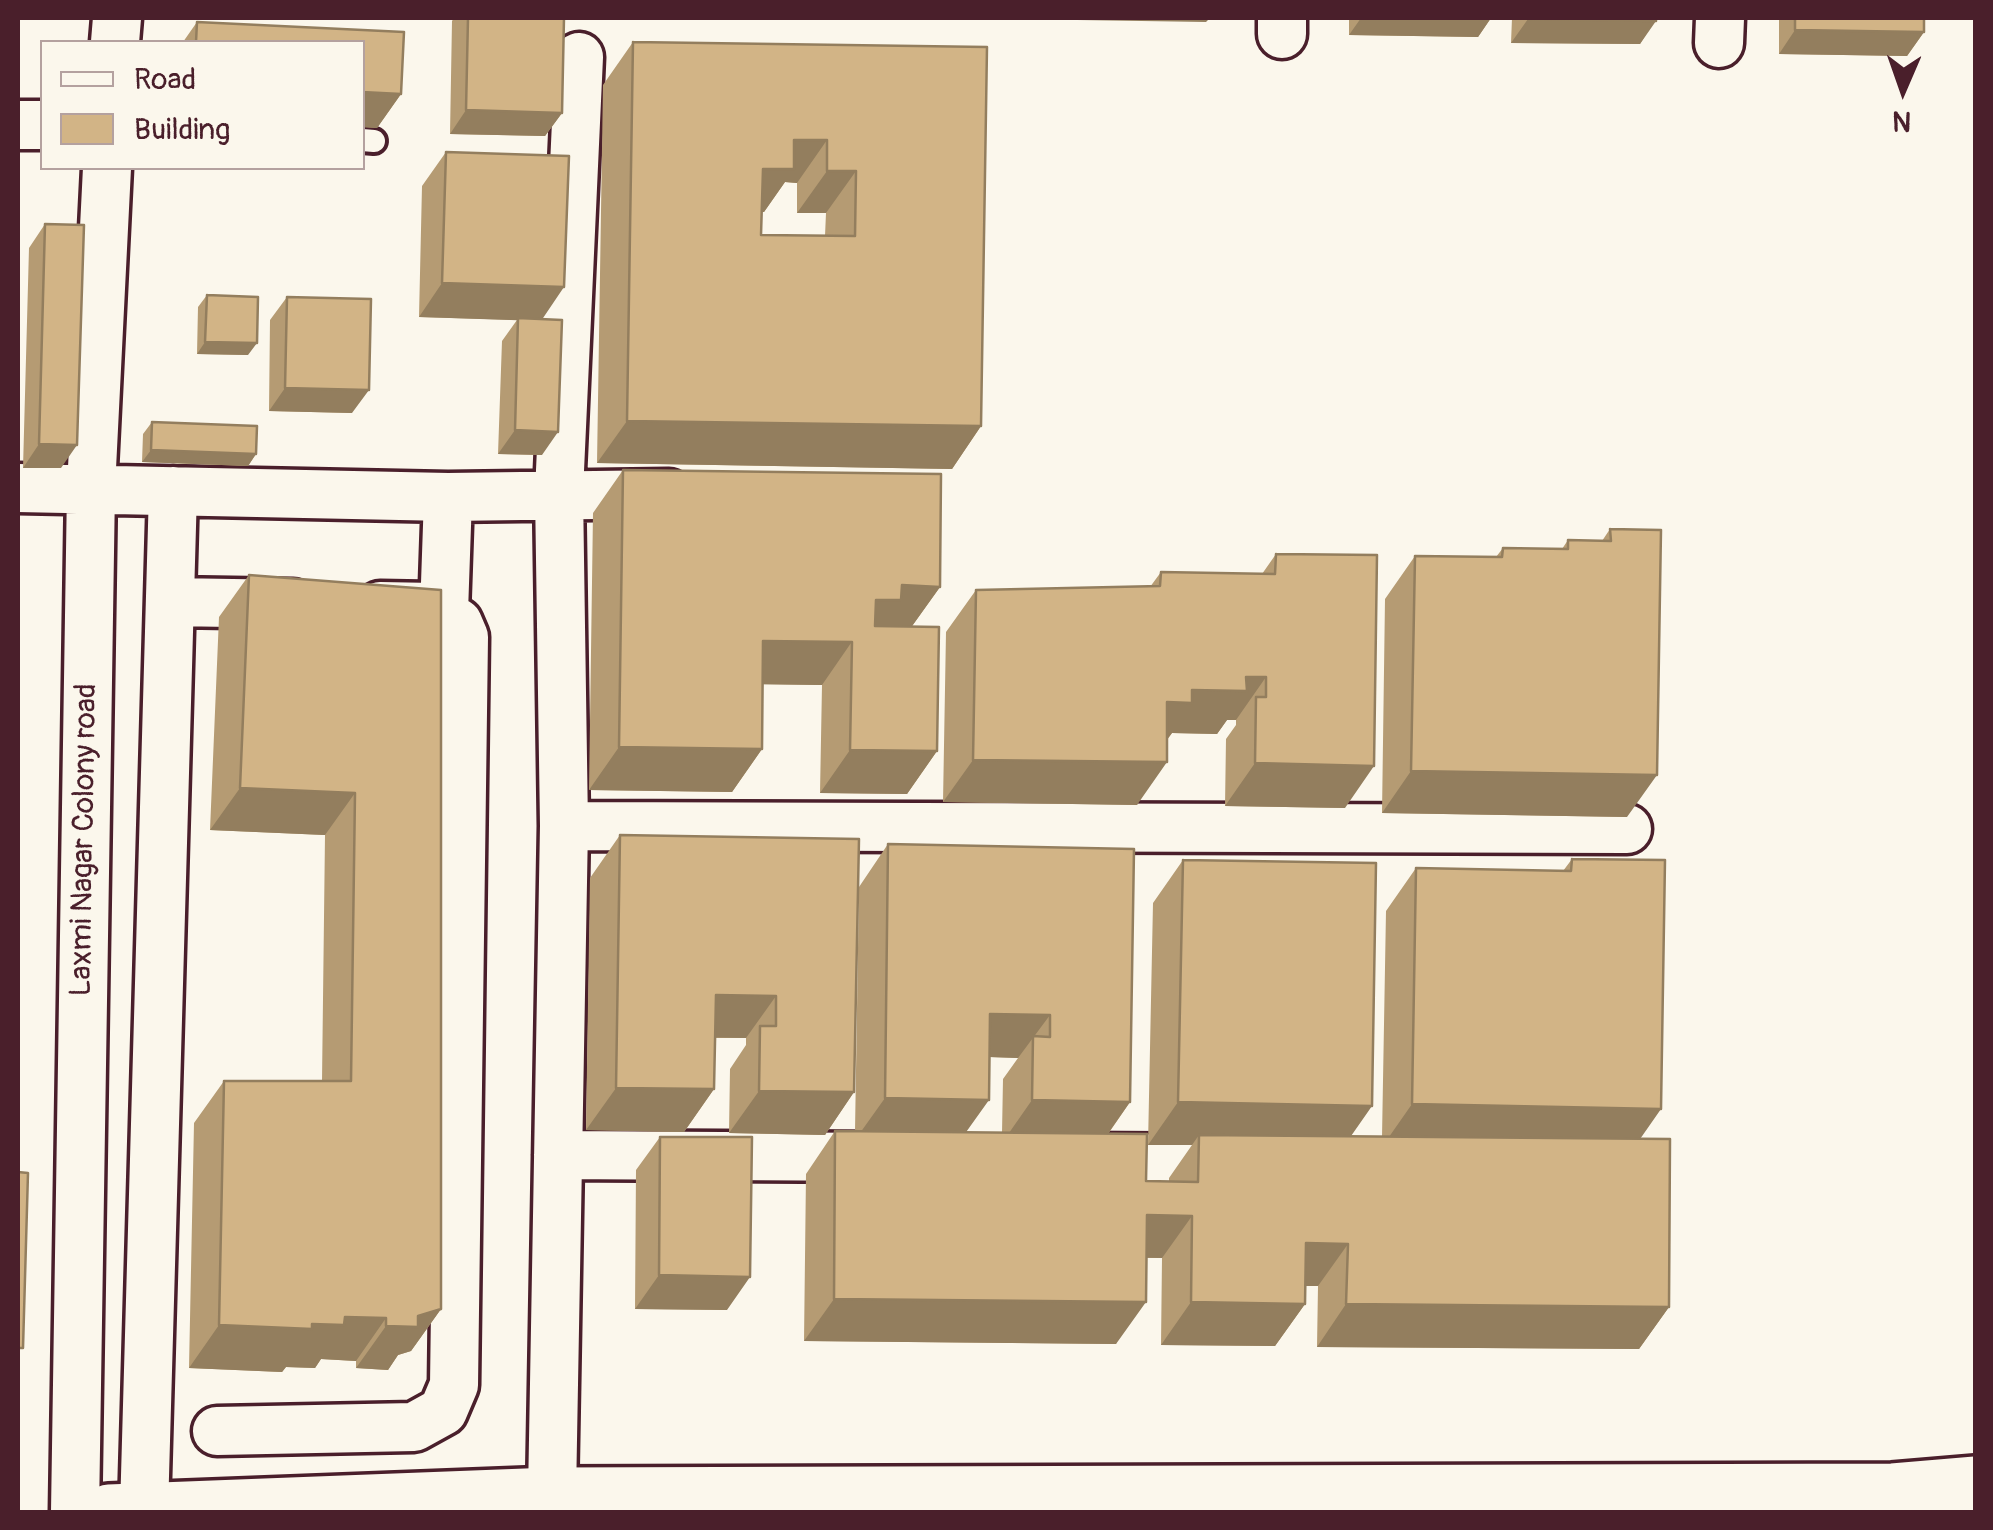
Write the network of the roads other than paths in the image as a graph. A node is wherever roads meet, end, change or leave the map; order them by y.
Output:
1 (578, 56) dead end
2 (108, 170) edge
3 (18, 488) edge
4 (91, 488) junction
5 (174, 491) junction
6 (559, 492) junction
7 (713, 494) edge
8 (448, 496) junction
9 (171, 602) junction
10 (444, 612) junction
11 (564, 826) junction
12 (1627, 829) dead end
13 (558, 1154) junction
14 (936, 1157) edge
15 (1035, 1158) edge
16 (1294, 1159) edge
17 (217, 1431) dead end
18 (1976, 1484) edge
19 (552, 1495) junction
20 (74, 1512) edge
21 (126, 1512) edge

1 - 6 street
2 - 4 street, Laxmi Nagar Colony road
3 - 4 street
4 - 5 street
4 - 20 street, Laxmi Nagar Colony road
5 - 8 street
5 - 9 street
6 - 7 street
6 - 8 street
6 - 11 street
8 - 10 street
9 - 10 street
9 - 21 street
10 - 17 street
11 - 12 street
11 - 13 street
13 - 14 street
13 - 19 street
15 - 16 street
18 - 19 street
19 - 21 street

